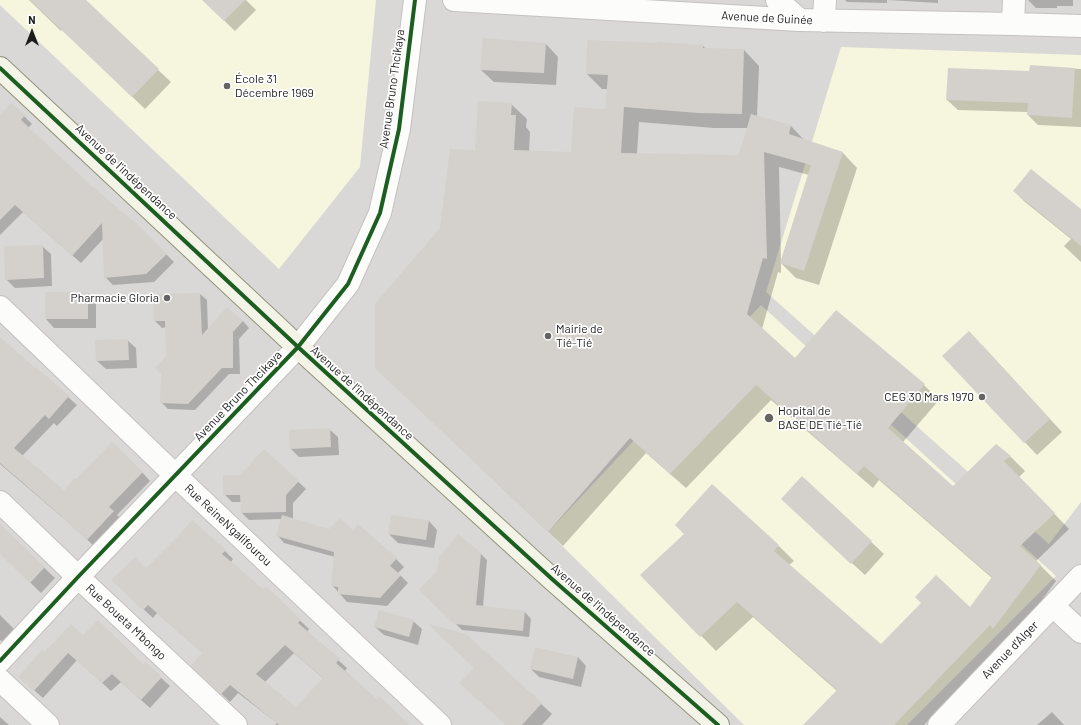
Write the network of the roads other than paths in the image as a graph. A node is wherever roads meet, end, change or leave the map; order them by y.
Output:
1 (415, 0) edge
2 (454, 0) edge
3 (777, 0) edge
4 (1014, 0) edge
5 (824, 10) edge
6 (800, 20) junction
7 (1013, 24) junction
8 (1081, 26) edge
9 (0, 68) edge
10 (0, 307) edge
11 (298, 348) junction
12 (175, 475) junction
13 (0, 502) edge
14 (78, 576) junction
15 (1081, 576) edge
16 (1053, 606) junction
17 (1081, 632) edge
18 (0, 661) edge
19 (0, 680) edge
20 (950, 721) edge
21 (48, 725) edge
22 (236, 725) edge
23 (440, 725) edge
24 (718, 725) edge

1 - 11 street, Avenue Bruno Thcikaya
2 - 6 street, Avenue de Guinée
3 - 6 street
4 - 7 street
5 - 6 street, Avenue de Guinée
5 - 7 street, Avenue de Guinée
7 - 8 street, Avenue de Guinée
9 - 11 street, Avenue de l'indépendance
10 - 12 street, Rue ReineN'galifourou
11 - 12 street, Avenue Bruno Thcikaya
11 - 24 street, Avenue de l'indépendance
12 - 14 street, Avenue Bruno Thcikaya
12 - 23 street, Rue ReineN'galifourou
13 - 14 street, Rue Boueta M'bongo
14 - 18 street, Avenue Bruno Thcikaya
14 - 22 street, Rue Boueta M'bongo
15 - 16 street, Avenue d'Alger
16 - 17 street
16 - 20 street, Avenue d'Alger
19 - 21 street

